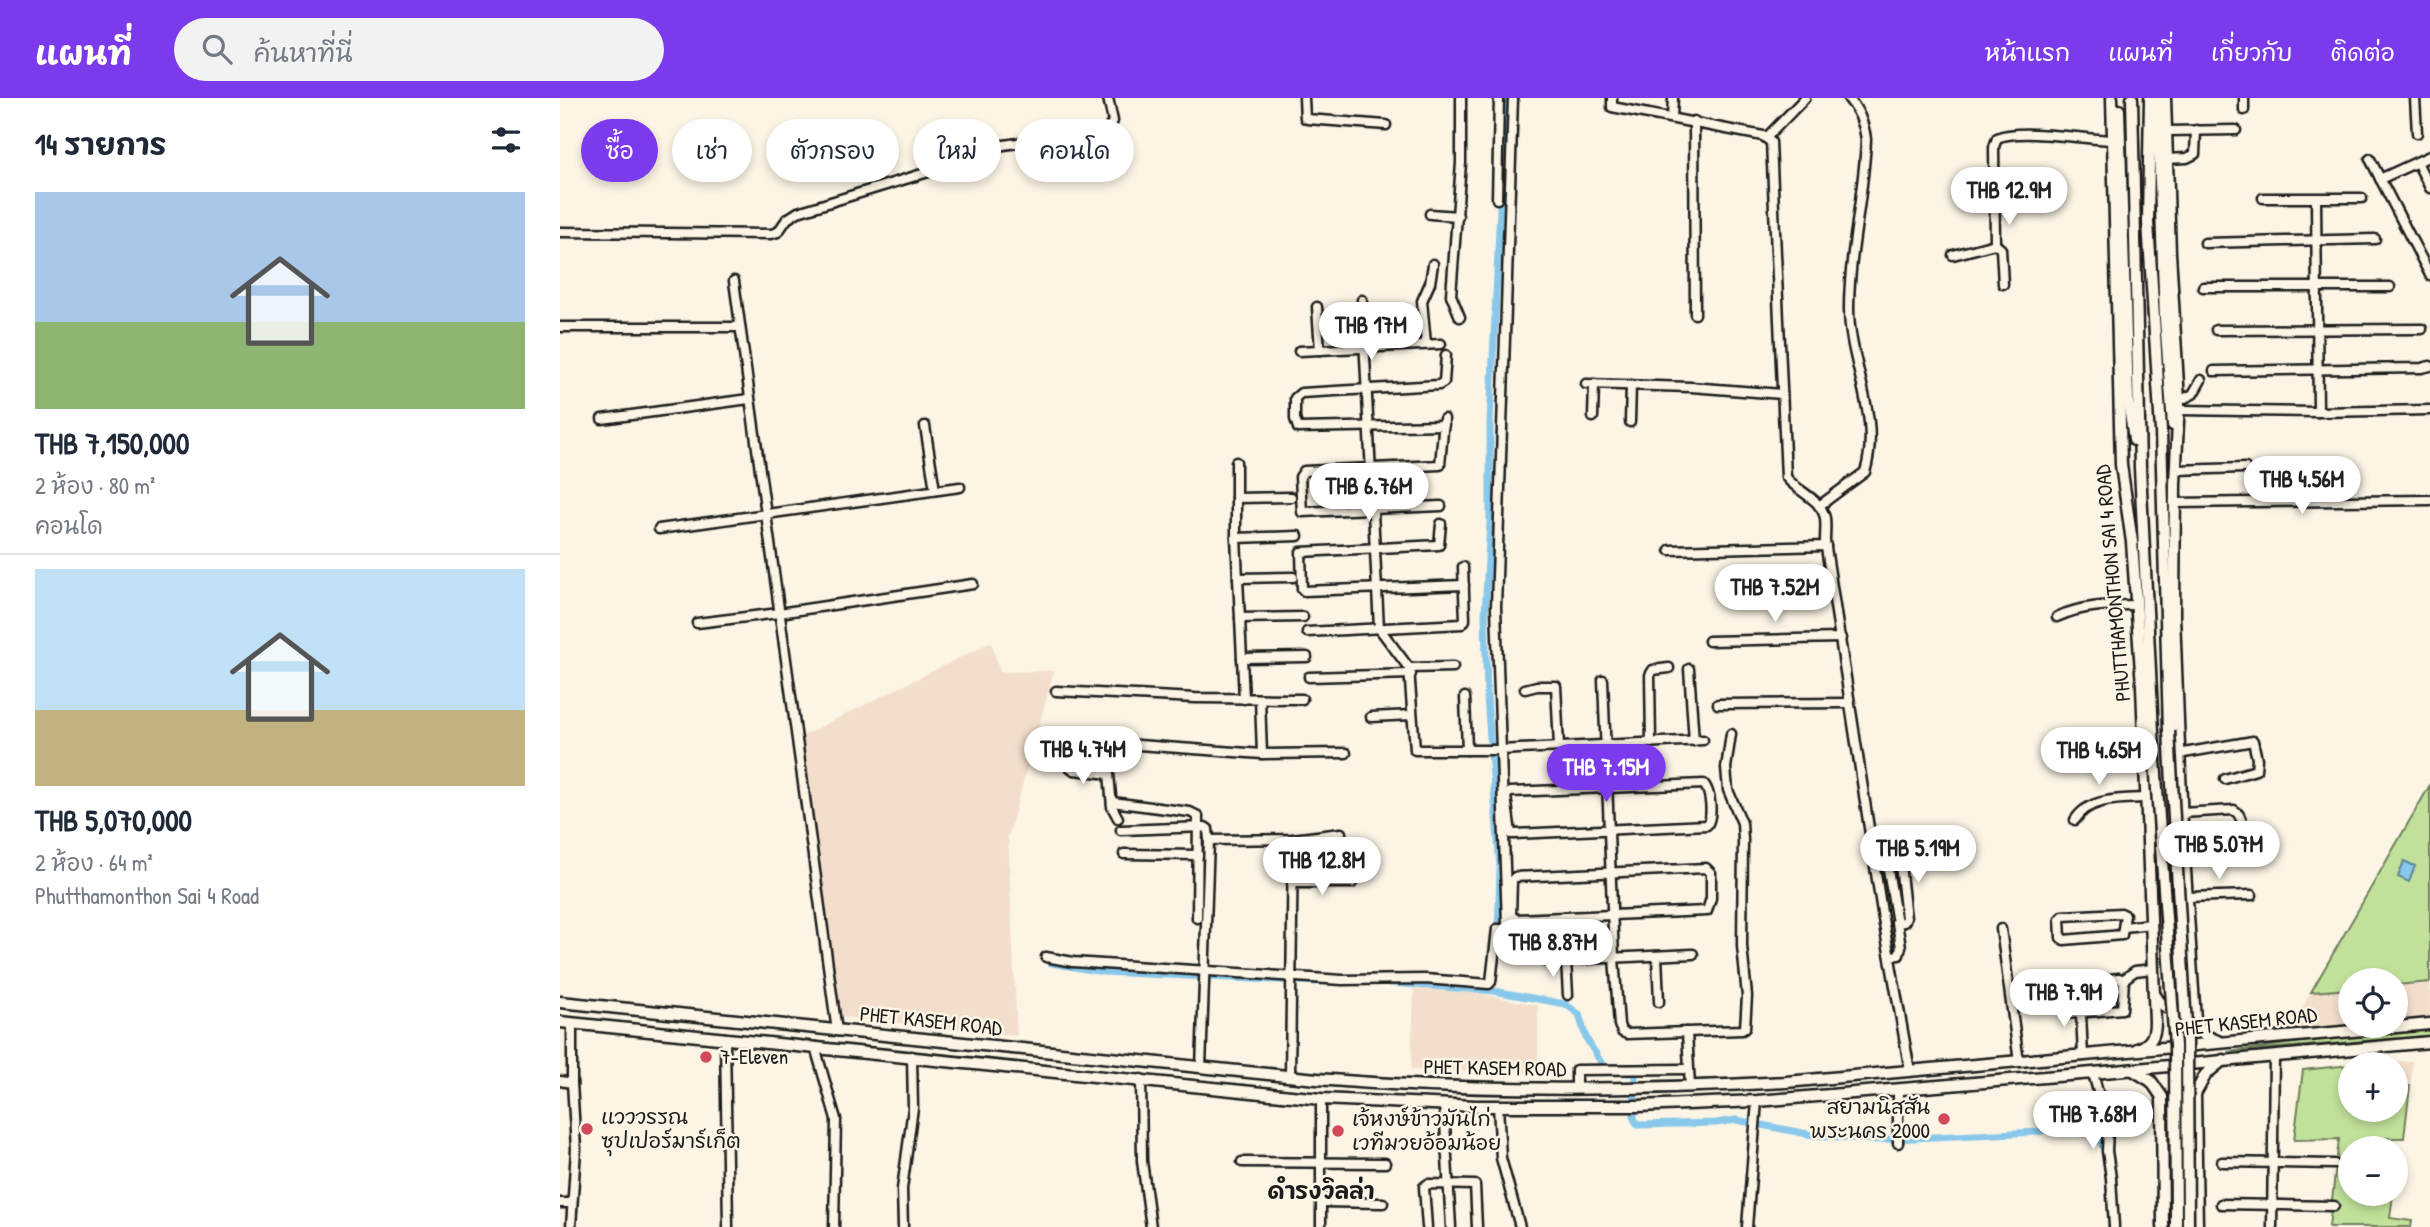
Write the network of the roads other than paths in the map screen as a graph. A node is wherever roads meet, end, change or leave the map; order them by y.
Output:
1 (1108, 98) edge
2 (1304, 98) edge
3 (1461, 98) edge
4 (1499, 98) edge
5 (1513, 98) edge
6 (1612, 98) edge
7 (1673, 98) edge
8 (1805, 98) edge
9 (1848, 98) edge
10 (2112, 98) edge
11 (2118, 98) edge
12 (2132, 98) edge
13 (2150, 98) edge
14 (2157, 98) edge
15 (2165, 98) edge
16 (2244, 98) edge
17 (2415, 98) edge
18 (2245, 110) dead end
19 (1672, 117) junction
20 (1694, 121) junction
21 (1386, 125) dead end
22 (2196, 130) junction
23 (2236, 130) dead end
24 (2166, 131) junction
25 (2417, 133) dead end
26 (1766, 138) junction
27 (2112, 140) junction
28 (2430, 156) edge
29 (2166, 159) junction
30 (2370, 159) dead end
31 (2417, 162) junction
32 (2380, 179) junction
33 (2430, 188) edge
34 (2263, 198) dead end
35 (2362, 198) dead end
36 (1497, 199) dead end
37 (2316, 199) junction
38 (1430, 214) dead end
39 (1458, 216) junction
40 (560, 232) edge
41 (2375, 239) dead end
42 (2316, 242) junction
43 (2205, 243) dead end
44 (1995, 244) junction
45 (1953, 256) dead end
46 (1433, 264) dead end
47 (2430, 275) edge
48 (734, 281) dead end
49 (2003, 284) dead end
50 (2316, 286) junction
51 (2390, 287) dead end
52 (2203, 288) dead end
53 (1362, 299) dead end
54 (1317, 307) dead end
55 (1695, 314) dead end
56 (1460, 317) dead end
57 (560, 327) edge
58 (740, 327) junction
59 (2422, 329) dead end
60 (2216, 330) dead end
61 (2316, 330) junction
62 (1426, 344) junction
63 (1441, 344) dead end
64 (1364, 348) junction
65 (1320, 350) junction
66 (1299, 351) dead end
67 (1446, 355) dead end
68 (2167, 366) junction
69 (2430, 366) edge
70 (2317, 370) junction
71 (2214, 371) dead end
72 (2201, 380) dead end
73 (1631, 386) junction
74 (1367, 390) junction
75 (1782, 394) junction
76 (749, 399) junction
77 (2129, 400) junction
78 (2179, 406) junction
79 (2430, 410) edge
80 (2318, 412) junction
81 (1593, 417) dead end
82 (602, 419) dead end
83 (1630, 422) dead end
84 (925, 426) dead end
85 (1368, 428) junction
86 (2161, 431) junction
87 (2176, 457) junction
88 (1236, 462) dead end
89 (2140, 468) junction
90 (2245, 468) dead end
91 (1370, 469) junction
92 (2175, 470) junction
93 (960, 487) dead end
94 (935, 490) junction
95 (1291, 497) dead end
96 (1236, 498) junction
97 (2126, 499) junction
98 (2430, 500) edge
99 (2175, 503) junction
100 (1441, 506) dead end
101 (1819, 506) junction
102 (1373, 509) junction
103 (765, 515) junction
104 (1441, 524) dead end
105 (659, 529) dead end
106 (1298, 536) dead end
107 (1236, 538) junction
108 (1826, 546) junction
109 (1374, 549) junction
110 (1670, 550) dead end
111 (1463, 567) dead end
112 (1293, 577) dead end
113 (1238, 578) junction
114 (972, 584) dead end
115 (1464, 585) junction
116 (1376, 589) junction
117 (2137, 606) junction
118 (779, 613) junction
119 (1303, 617) dead end
120 (2057, 617) dead end
121 (1240, 618) junction
122 (697, 623) dead end
123 (1379, 628) junction
124 (1307, 632) dead end
125 (1841, 638) junction
126 (1709, 641) dead end
127 (1307, 657) dead end
128 (1242, 658) junction
129 (1452, 667) dead end
130 (1669, 668) dead end
131 (1689, 669) dead end
132 (1410, 671) junction
133 (1308, 677) dead end
134 (1603, 680) dead end
135 (1525, 689) dead end
136 (1056, 691) dead end
137 (1465, 697) dead end
138 (1244, 699) junction
139 (1260, 699) junction
140 (1302, 699) dead end
141 (1850, 703) junction
142 (1718, 704) dead end
143 (1412, 715) junction
144 (1371, 717) dead end
145 (1731, 734) dead end
146 (1042, 738) dead end
147 (1651, 743) junction
148 (1605, 745) junction
149 (1070, 747) dead end
150 (1559, 747) junction
151 (1467, 750) junction
152 (1499, 750) junction
153 (1346, 753) dead end
154 (1262, 754) junction
155 (2179, 754) junction
156 (2225, 779) dead end
157 (1607, 790) junction
158 (2147, 798) junction
159 (1112, 802) junction
160 (2181, 813) junction
161 (1118, 818) dead end
162 (2075, 820) dead end
163 (1199, 827) junction
164 (1121, 830) dead end
165 (1609, 831) junction
166 (1341, 833) dead end
167 (1293, 839) junction
168 (1209, 840) junction
169 (1884, 845) junction
170 (2183, 846) junction
171 (1872, 847) junction
172 (1125, 854) dead end
173 (1198, 855) junction
174 (1611, 874) junction
175 (1292, 883) junction
176 (1352, 883) dead end
177 (2252, 895) dead end
178 (2186, 897) junction
179 (1613, 916) junction
180 (1197, 918) dead end
181 (1896, 923) junction
182 (2151, 924) junction
183 (2124, 927) junction
184 (1502, 929) junction
185 (2001, 929) dead end
186 (1525, 954) dead end
187 (1693, 954) dead end
188 (1657, 956) junction
189 (1046, 957) dead end
190 (1890, 957) junction
191 (1614, 958) junction
192 (1566, 960) junction
193 (1544, 961) dead end
194 (2152, 968) junction
195 (1204, 974) junction
196 (1290, 979) junction
197 (2124, 979) junction
198 (2192, 994) junction
199 (1568, 995) dead end
200 (2154, 995) junction
201 (560, 1002) edge
202 (1659, 1002) dead end
203 (2081, 1014) junction
204 (560, 1022) edge
205 (572, 1023) junction
206 (2430, 1024) edge
207 (837, 1031) junction
208 (1687, 1032) junction
209 (725, 1038) junction
210 (2430, 1041) edge
211 (2224, 1044) junction
212 (816, 1047) junction
213 (2130, 1052) junction
214 (912, 1056) junction
215 (2083, 1056) junction
216 (2274, 1056) junction
217 (2223, 1059) junction
218 (2019, 1062) junction
219 (1201, 1068) junction
220 (1688, 1069) junction
221 (2133, 1070) junction
222 (1910, 1071) junction
223 (2093, 1073) junction
224 (1290, 1077) junction
225 (1141, 1079) junction
226 (560, 1081) edge
227 (572, 1083) junction
228 (1369, 1083) junction
229 (1443, 1086) junction
230 (1689, 1087) junction
231 (1475, 1088) junction
232 (1576, 1089) junction
233 (1898, 1090) junction
234 (1321, 1099) junction
235 (1757, 1101) junction
236 (1370, 1102) junction
237 (1444, 1105) junction
238 (1476, 1106) junction
239 (1498, 1106) junction
240 (1898, 1143) dead end
241 (2164, 1150) junction
242 (2196, 1152) junction
243 (1242, 1162) dead end
244 (1321, 1162) junction
245 (2221, 1162) dead end
246 (1385, 1163) dead end
247 (2273, 1163) junction
248 (2334, 1164) dead end
249 (1448, 1185) junction
250 (1321, 1202) junction
251 (560, 1203) edge
252 (572, 1203) junction
253 (1383, 1203) dead end
254 (2221, 1204) dead end
255 (2272, 1205) junction
256 (2334, 1206) dead end
257 (571, 1227) edge
258 (728, 1227) edge
259 (834, 1227) edge
260 (903, 1227) edge
261 (1151, 1227) edge
262 (1321, 1227) edge
263 (1427, 1227) edge
264 (1451, 1227) edge
265 (1478, 1227) edge
266 (1520, 1227) edge
267 (1747, 1227) edge
268 (2114, 1227) edge
269 (2163, 1227) edge
270 (2176, 1227) edge
271 (2188, 1227) edge
272 (2197, 1227) edge
273 (2272, 1227) edge

1 - 40 street
2 - 21 street
3 - 39 street
4 - 36 street
5 - 152 street
6 - 19 street
7 - 19 street
8 - 26 street
9 - 101 street
10 - 27 main road, PHUTTHAMONTHON SAI 4 ROAD
11 - 77 main road
12 - 89 main road, PHUTTHAMONTHON SAI 4 ROAD
13 - 86 main road
14 - 68 main road
15 - 24 main road
16 - 18 street
17 - 25 street
19 - 20 street
20 - 26 street
20 - 55 street
22 - 23 street
22 - 24 street
22 - 29 street
24 - 29 main road
26 - 75 street
27 - 44 street
27 - 97 main road, PHUTTHAMONTHON SAI 4 ROAD
28 - 31 street
29 - 78 main road
30 - 32 street
31 - 32 street
31 - 33 street
32 - 47 street
34 - 37 street
35 - 37 street
37 - 42 street
38 - 39 street
39 - 56 street
41 - 42 street
42 - 43 street
42 - 50 street
44 - 45 street
44 - 49 street
46 - 62 street
48 - 58 street
50 - 51 street
50 - 52 street
50 - 61 street
53 - 64 street
54 - 65 street
57 - 58 street
58 - 76 street
59 - 61 street
60 - 61 street
61 - 70 street
62 - 63 street
62 - 64 street
64 - 65 street
64 - 74 street
65 - 66 street
67 - 74 street
68 - 86 main road
68 - 87 main road
69 - 70 street
70 - 71 street
70 - 80 street
72 - 78 street
73 - 75 street
73 - 81 street
73 - 83 street
74 - 85 street
74 - 85 street
75 - 101 street
76 - 82 street
76 - 103 street
77 - 89 main road
77 - 97 main road
78 - 80 street
78 - 87 main road
79 - 80 street
84 - 94 street
85 - 91 street
85 - 91 street
86 - 271 main road, bridge
87 - 92 main road
88 - 96 street
89 - 270 main road, PHUTTHAMONTHON SAI 4 ROAD, bridge
90 - 92 street
91 - 102 street
91 - 102 street
92 - 99 main road
93 - 94 street
94 - 103 street
95 - 96 street
96 - 107 street
97 - 117 main road, PHUTTHAMONTHON SAI 4 ROAD
98 - 99 street
99 - 155 main road
100 - 102 street
101 - 108 street
102 - 109 street
103 - 105 street
103 - 118 street
104 - 109 street
106 - 107 street
107 - 113 street
108 - 110 street
108 - 125 street
109 - 116 street
109 - 116 street
111 - 115 street
112 - 113 street
113 - 121 street
114 - 118 street
115 - 116 street
115 - 123 street
116 - 123 street
117 - 120 street
117 - 158 main road, PHUTTHAMONTHON SAI 4 ROAD
118 - 122 street
118 - 207 street
119 - 121 street
121 - 128 street
123 - 124 street
123 - 132 street
125 - 126 street
125 - 141 street
127 - 128 street
128 - 138 street
129 - 132 street
130 - 147 street
131 - 147 street
132 - 133 street
132 - 143 street
134 - 148 street
135 - 150 street
136 - 138 street
137 - 151 street
138 - 139 street
139 - 140 street
139 - 154 street
141 - 142 street
141 - 171 street
143 - 144 street
143 - 151 street
145 - 208 street
146 - 154 street
147 - 148 street
148 - 150 street
148 - 157 street
149 - 159 street
150 - 152 street
151 - 152 street
152 - 184 street
153 - 154 street
155 - 156 street
155 - 160 main road
157 - 165 street
157 - 165 street
157 - 165 street
158 - 162 street
158 - 182 main road, PHUTTHAMONTHON SAI 4 ROAD
159 - 161 street
159 - 163 street
160 - 170 main road
160 - 170 street
163 - 164 street
163 - 168 street
163 - 173 street
165 - 174 street
166 - 167 street
167 - 168 street
167 - 175 street
168 - 195 street
169 - 171 street
169 - 181 street
169 - 181 street
170 - 178 main road
171 - 190 street
172 - 173 street
173 - 180 street
174 - 179 street
174 - 179 street
174 - 179 street
175 - 176 street
175 - 196 street
177 - 178 street
178 - 198 main road
179 - 191 street
181 - 190 street
182 - 183 street
182 - 194 main road, PHUTTHAMONTHON SAI 4 ROAD
183 - 183 street
184 - 186 street
184 - 196 street
185 - 218 street
187 - 188 street
188 - 191 street
188 - 202 street
189 - 195 street
190 - 222 street
191 - 192 street
191 - 208 street
192 - 193 street
192 - 199 street
194 - 197 street
194 - 200 main road, PHUTTHAMONTHON SAI 4 ROAD
195 - 196 street
195 - 219 street
196 - 224 street
197 - 203 street
197 - 203 street
198 - 200 main road
198 - 211 main road
200 - 213 main road, PHUTTHAMONTHON SAI 4 ROAD
201 - 207 main road, PHET KASEM ROAD
203 - 215 street
204 - 205 main road, PHET KASEM ROAD
205 - 209 main road, PHET KASEM ROAD
205 - 227 street
206 - 211 main road, PHET KASEM ROAD
207 - 219 main road, PHET KASEM ROAD
208 - 220 street
209 - 212 main road, PHET KASEM ROAD
209 - 258 street
210 - 216 main road, PHET KASEM ROAD
211 - 213 main road, PHET KASEM ROAD
212 - 214 main road, PHET KASEM ROAD
212 - 259 street
213 - 215 main road, PHET KASEM ROAD
214 - 225 main road, PHET KASEM ROAD
214 - 260 street
215 - 218 main road, PHET KASEM ROAD
216 - 217 main road, PHET KASEM ROAD
216 - 247 street
217 - 221 main road, PHET KASEM ROAD
217 - 242 main road
218 - 222 main road, PHET KASEM ROAD
219 - 224 main road, PHET KASEM ROAD
220 - 230 street
220 - 232 street
221 - 223 main road, PHET KASEM ROAD
221 - 241 main road
222 - 230 main road, PHET KASEM ROAD
223 - 233 main road, PHET KASEM ROAD
223 - 268 street
224 - 228 main road, PHET KASEM ROAD
225 - 234 main road, PHET KASEM ROAD
225 - 261 street
226 - 227 street
227 - 252 street
228 - 229 main road, PHET KASEM ROAD
228 - 236 main road
229 - 231 main road, PHET KASEM ROAD
229 - 237 main road
230 - 232 main road, PHET KASEM ROAD
231 - 232 main road, PHET KASEM ROAD
231 - 238 main road
233 - 235 main road, PHET KASEM ROAD
233 - 240 street
234 - 236 main road, PHET KASEM ROAD
234 - 244 street
235 - 239 main road, PHET KASEM ROAD
235 - 267 street
236 - 237 main road, PHET KASEM ROAD
237 - 238 main road, PHET KASEM ROAD
237 - 249 street
238 - 239 main road, PHET KASEM ROAD
239 - 266 street
241 - 242 main road
241 - 269 main road
242 - 272 main road
243 - 244 street
244 - 246 street
244 - 250 street
245 - 247 street
247 - 248 street
247 - 255 street
249 - 263 street
249 - 264 street
249 - 265 street
250 - 253 street
250 - 262 street
251 - 252 street
252 - 257 street
254 - 255 street
255 - 256 street
255 - 273 street

